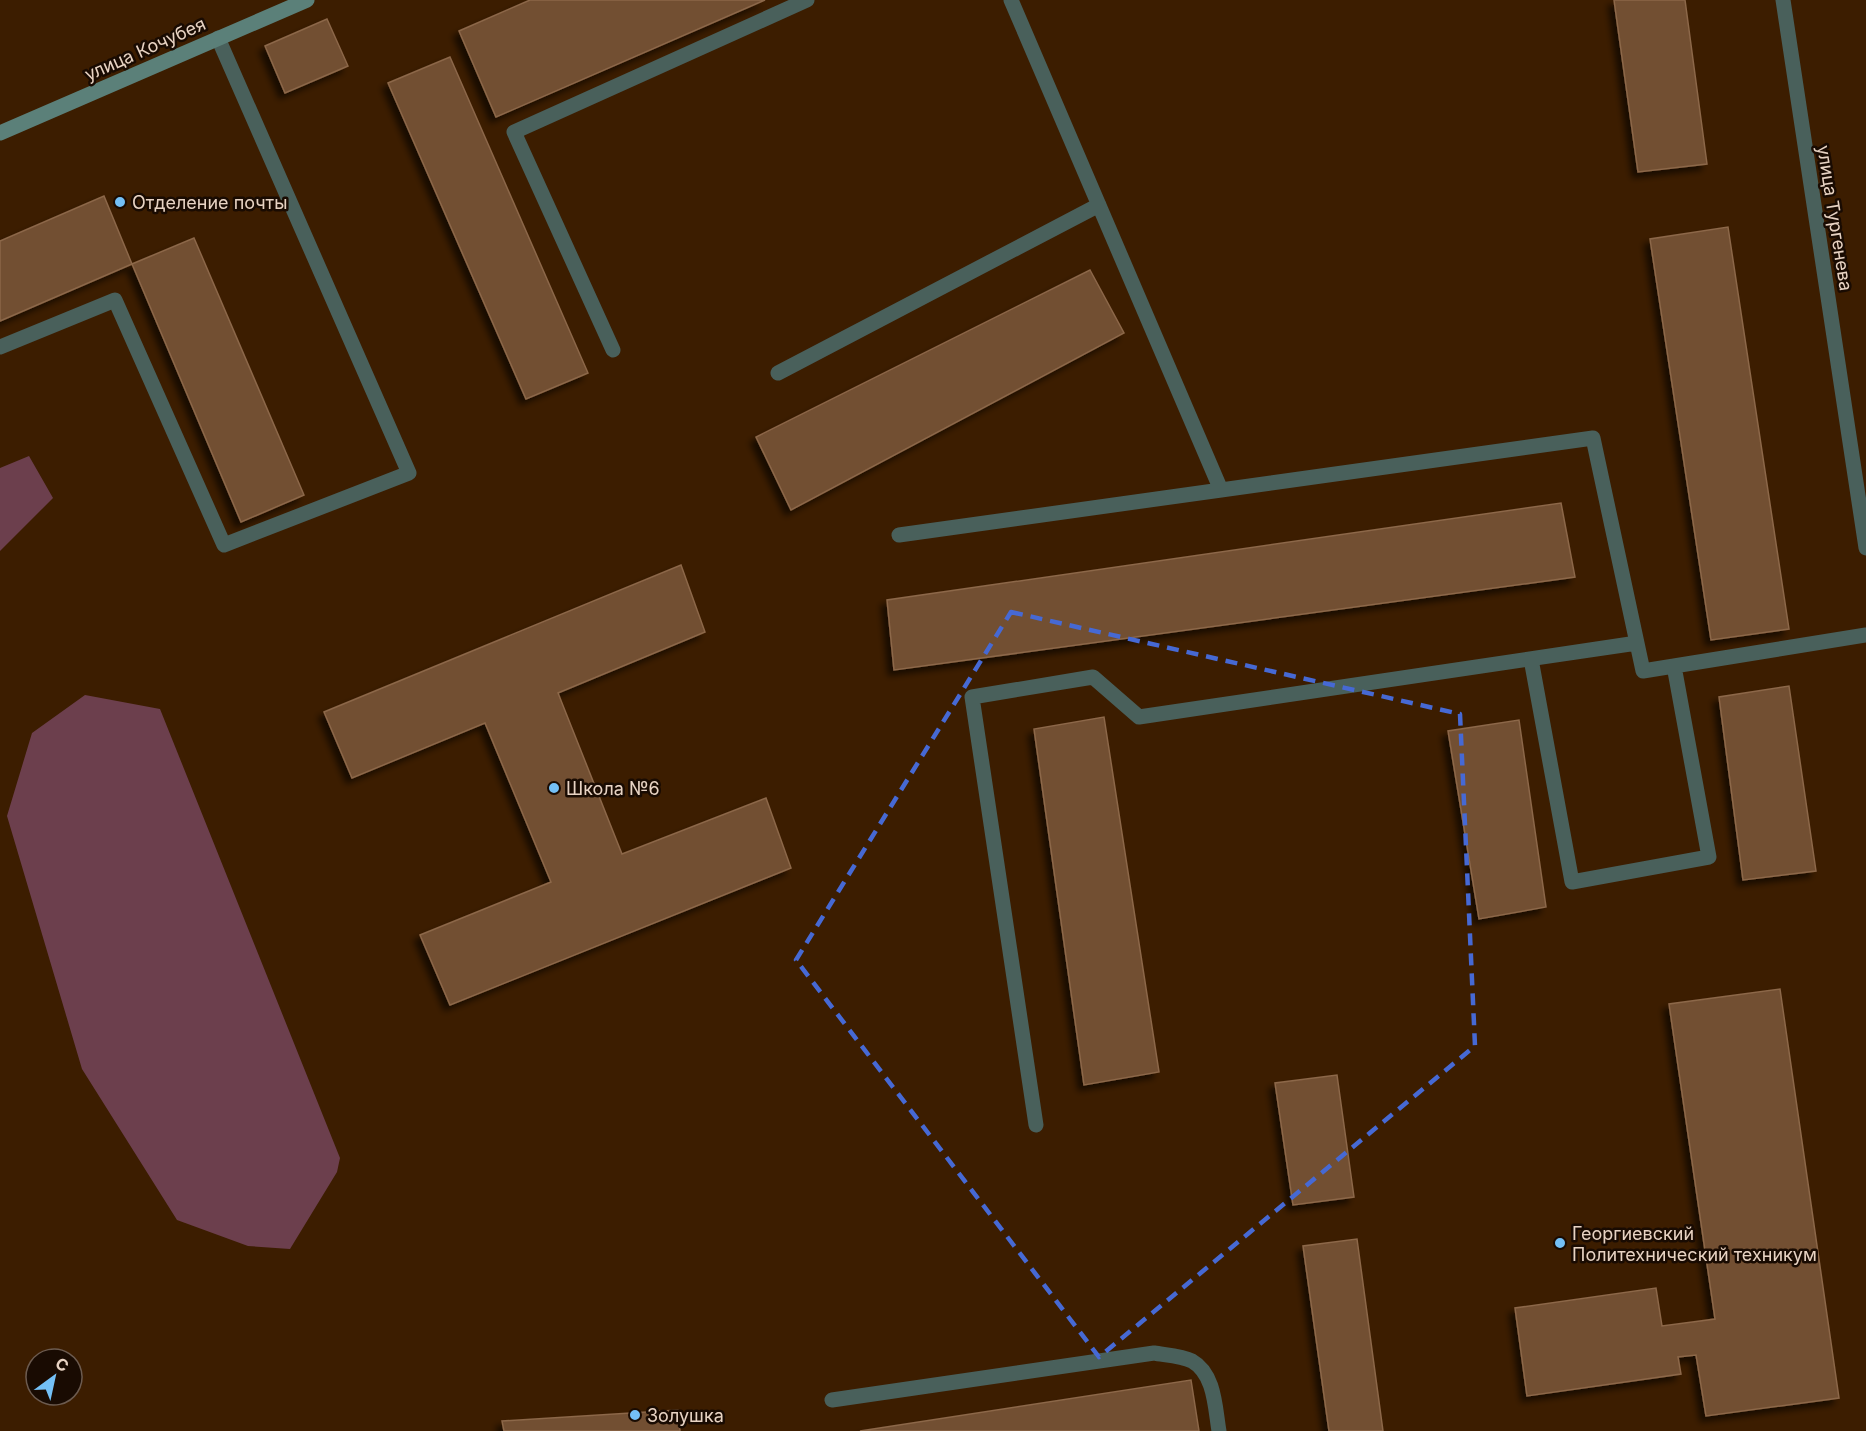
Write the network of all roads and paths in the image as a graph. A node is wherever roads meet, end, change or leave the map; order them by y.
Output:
1 (307, 0) edge
2 (807, 0) edge
3 (1011, 0) edge
4 (1783, 0) edge
5 (218, 38) junction
6 (0, 133) edge
7 (1099, 205) junction
8 (0, 347) edge
9 (613, 350) dead end
10 (778, 373) dead end
11 (1221, 490) junction
12 (899, 535) dead end
13 (1866, 548) edge
14 (1866, 635) edge
15 (1636, 643) junction
16 (1531, 659) junction
17 (1674, 666) junction
18 (1036, 1125) dead end
19 (832, 1400) dead end
20 (1219, 1431) edge

1 - 5 main road, улица Кочубея
2 - 9 street
3 - 7 street
4 - 13 street, улица Тургенева
5 - 6 main road, улица Кочубея
5 - 8 street
7 - 10 street
7 - 11 street
11 - 12 street
11 - 15 street
14 - 17 street
15 - 16 street
15 - 17 street
16 - 17 street
16 - 18 street
19 - 20 street

